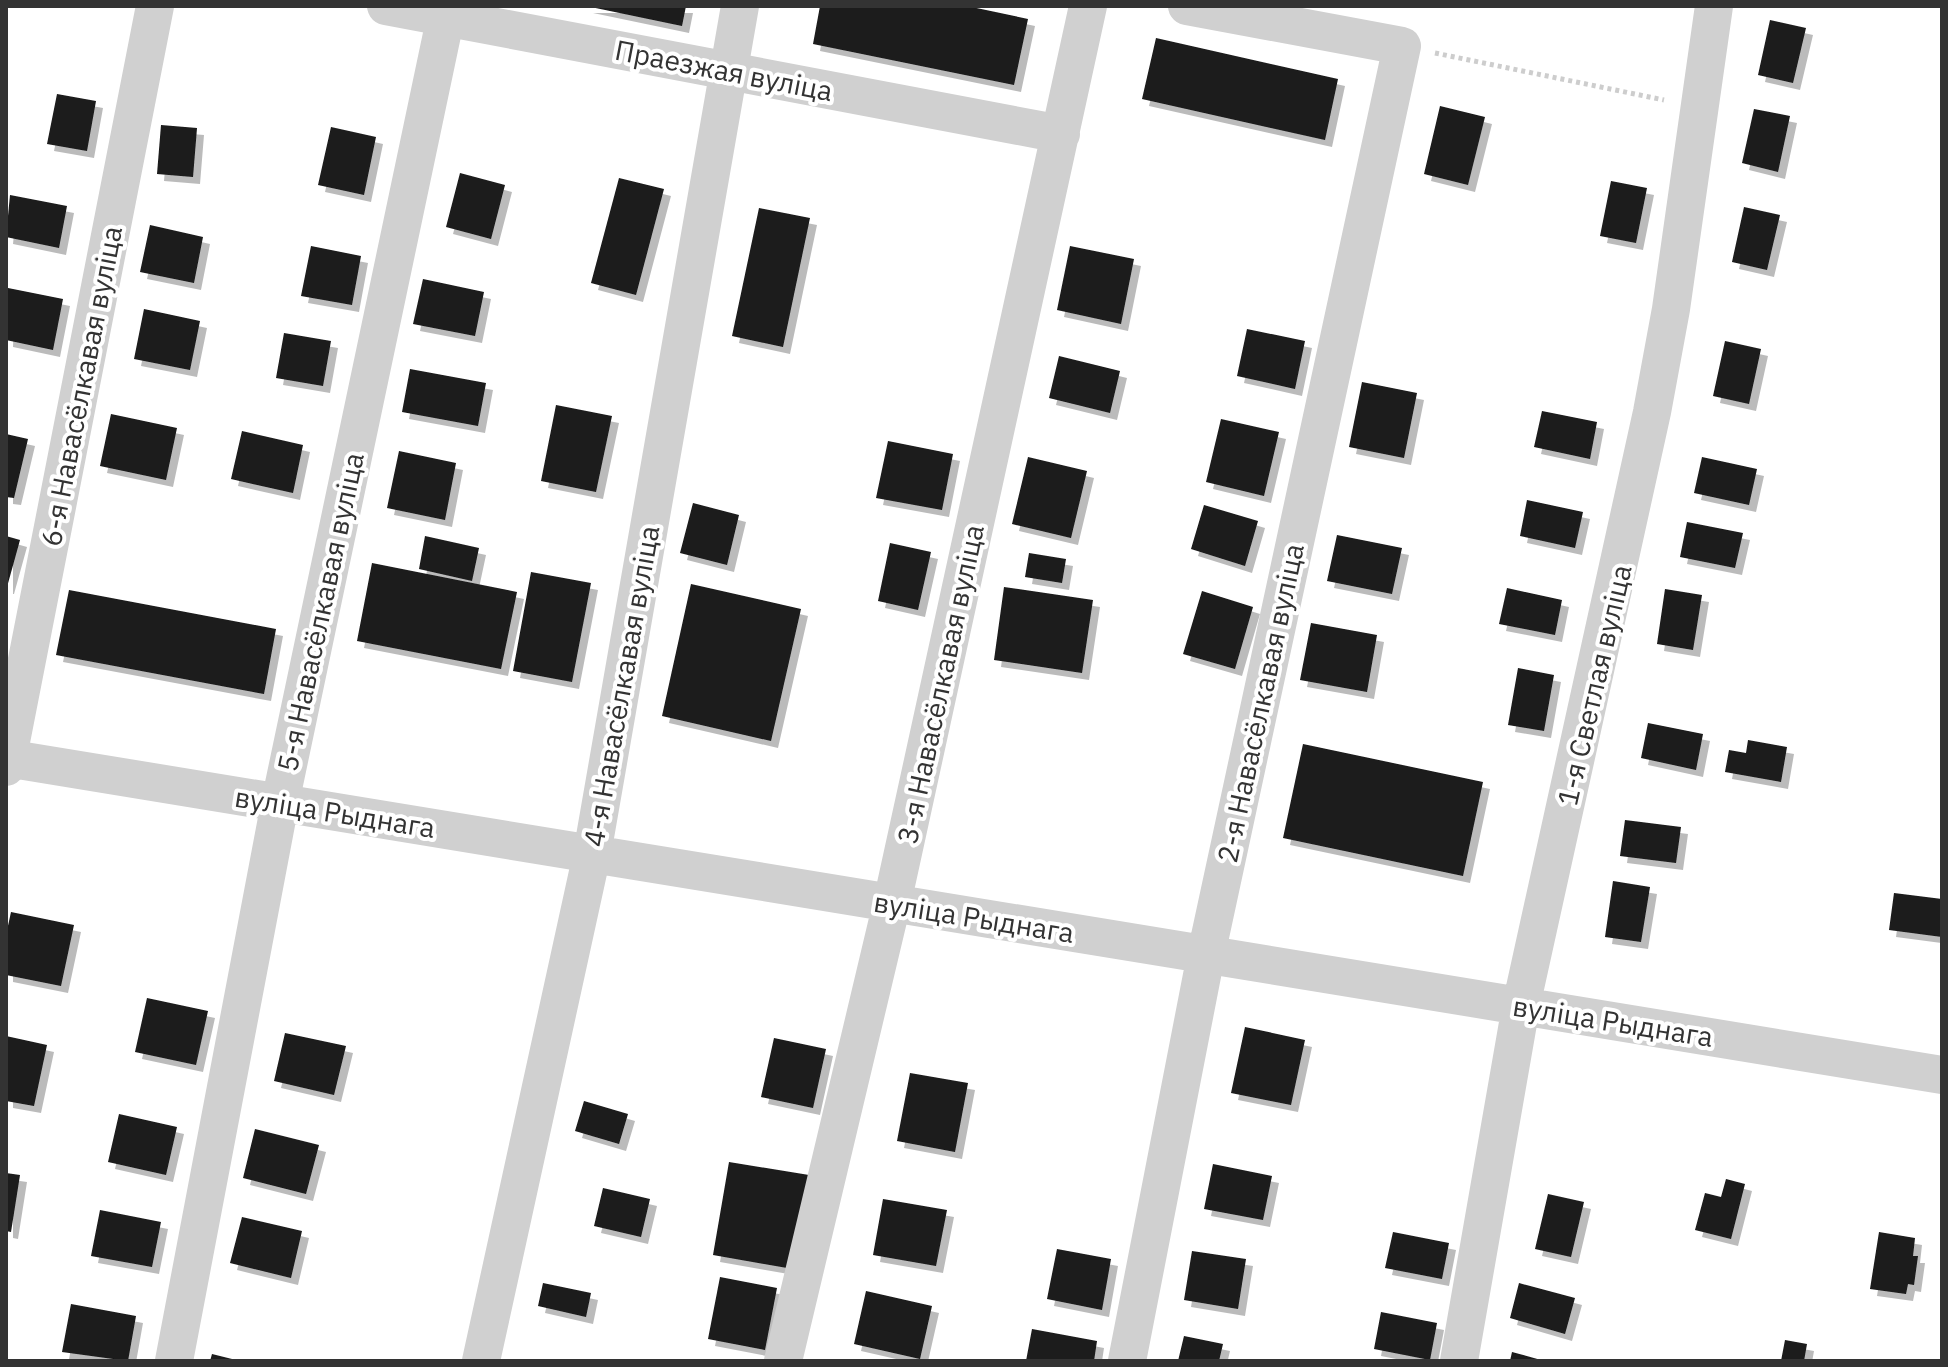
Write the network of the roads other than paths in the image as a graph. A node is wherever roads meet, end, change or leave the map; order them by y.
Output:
1 (155, 6) edge
2 (386, 6) edge
3 (740, 6) edge
4 (1088, 6) edge
5 (1187, 6) edge
6 (1714, 6) edge
7 (447, 12) edge
8 (729, 71) junction
9 (1061, 134) junction
10 (7, 761) edge
11 (280, 803) junction
12 (592, 854) junction
13 (892, 903) junction
14 (1206, 955) junction
15 (1521, 1006) junction
16 (1942, 1075) edge
17 (174, 1361) edge
18 (481, 1361) edge
19 (783, 1361) edge
20 (1127, 1361) edge
21 (1459, 1361) edge

1 - 10 street, 6-я Навасёлкавая вуліца
2 - 7 street, Праезжая вуліца
3 - 8 street, 4-я Навасёлкавая вуліца
4 - 9 street, 3-я Навасёлкавая вуліца
5 - 14 street, 2-я Навасёлкавая вуліца
6 - 15 street, 1-я Светлая вуліца
7 - 8 street, Праезжая вуліца
7 - 11 street, 5-я Навасёлкавая вуліца
8 - 9 street, Праезжая вуліца
8 - 12 street, 4-я Навасёлкавая вуліца
9 - 13 street, 3-я Навасёлкавая вуліца
10 - 11 street, вуліца Рыднага
11 - 12 street, вуліца Рыднага
11 - 17 street, 5-я Навасёлкавая вуліца
12 - 13 street, вуліца Рыднага
12 - 18 street, 4-я Навасёлкавая вуліца
13 - 14 street, вуліца Рыднага
13 - 19 street, 3-я Навасёлкавая вуліца
14 - 15 street, вуліца Рыднага
14 - 20 street, 2-я Навасёлкавая вуліца
15 - 16 street, вуліца Рыднага
15 - 21 street, 1-я Светлая вуліца

